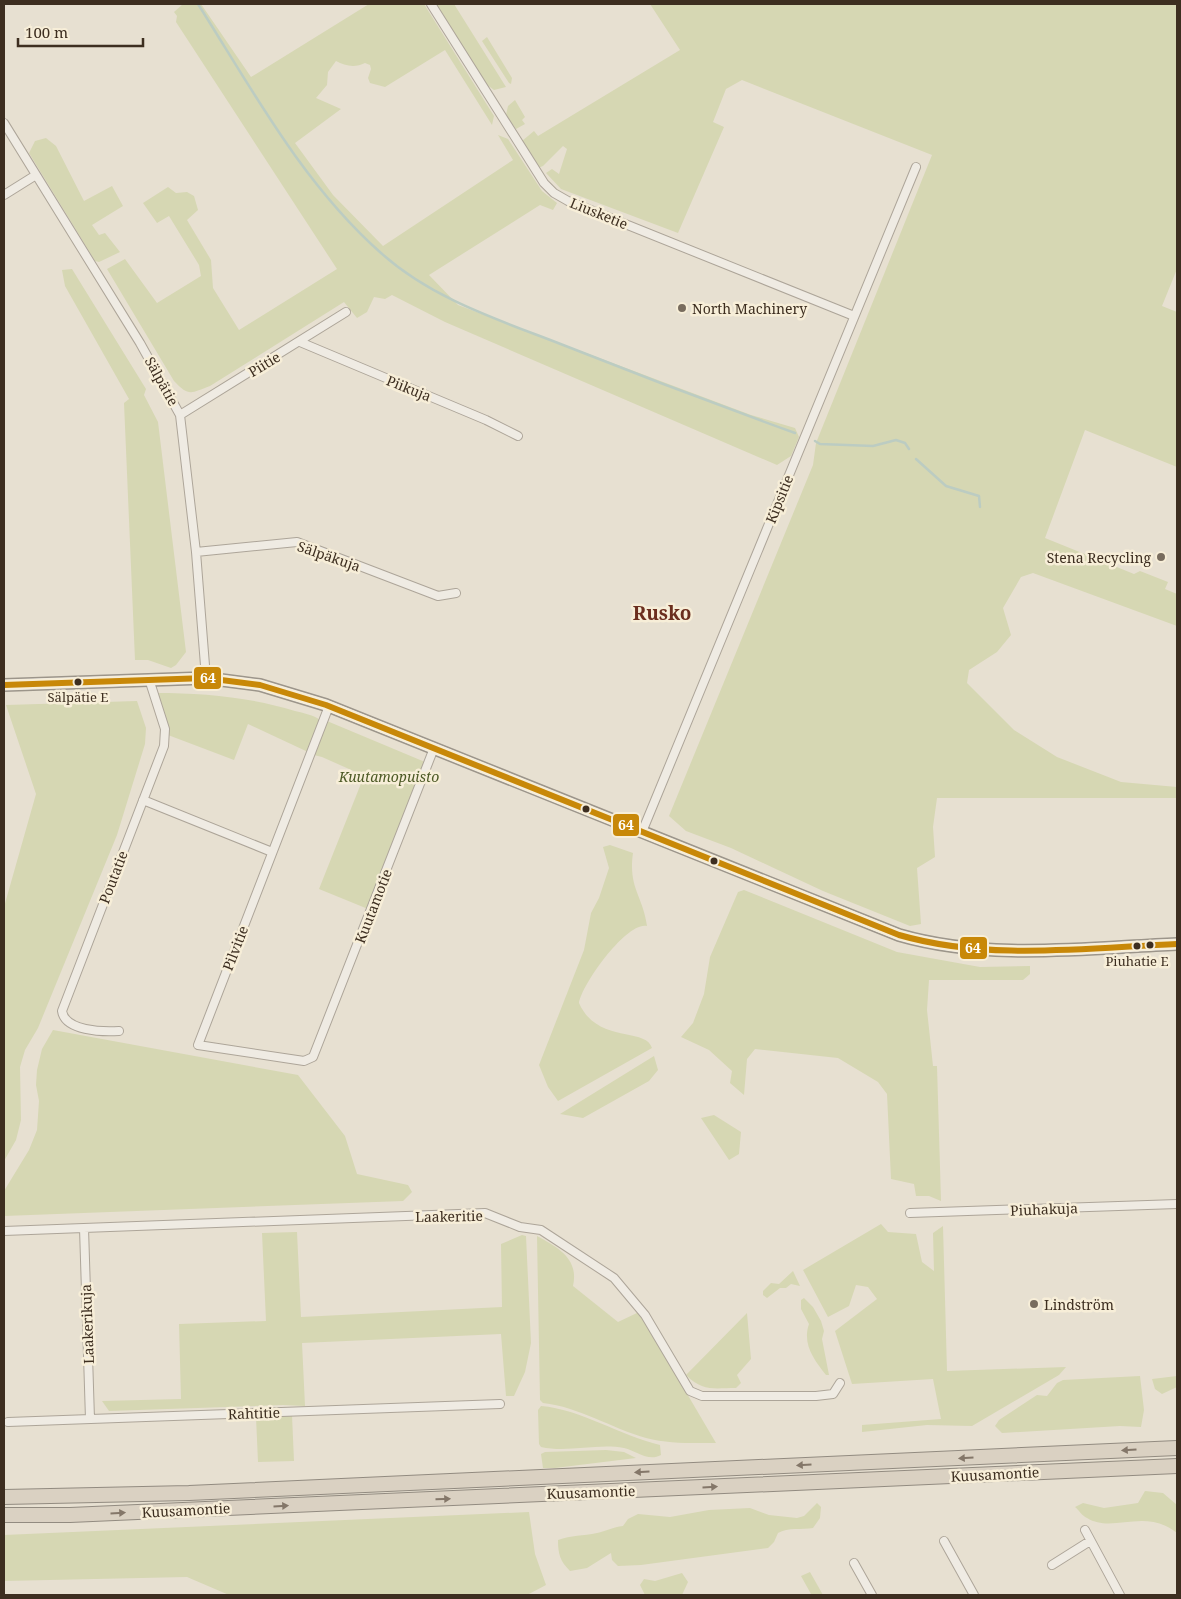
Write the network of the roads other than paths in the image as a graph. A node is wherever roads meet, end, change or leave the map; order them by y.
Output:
1 (431, 4) edge
2 (4, 123) edge
3 (916, 166) dead end
4 (36, 175) junction
5 (4, 195) edge
6 (346, 312) dead end
7 (854, 316) junction
8 (300, 342) junction
9 (180, 415) junction
10 (518, 436) dead end
11 (196, 552) junction
12 (456, 593) dead end
13 (206, 678) junction
14 (149, 679) junction
15 (4, 685) edge
16 (329, 706) junction
17 (434, 748) junction
18 (143, 800) junction
19 (642, 832) junction
20 (272, 852) junction
21 (1177, 944) edge
22 (119, 1031) dead end
23 (198, 1045) joint
24 (1177, 1204) edge
25 (910, 1213) dead end
26 (84, 1228) junction
27 (4, 1231) edge
28 (840, 1382) dead end
29 (500, 1404) dead end
30 (90, 1419) junction
31 (8, 1422) dead end
32 (1177, 1448) edge
33 (1177, 1466) edge
34 (4, 1497) edge
35 (4, 1515) edge
36 (70, 1515) junction
37 (4, 1522) edge
38 (1085, 1530) dead end
39 (944, 1541) dead end
40 (1090, 1541) junction
41 (854, 1563) dead end
42 (1052, 1565) dead end
43 (872, 1595) edge
44 (974, 1595) edge
45 (1120, 1595) edge

1 - 7 street, Liusketie
2 - 4 street, Sälpätie
3 - 7 street, Kipsitie
4 - 5 street
4 - 9 street, Sälpätie
6 - 8 street, Piitie
7 - 19 street, Kipsitie
8 - 9 street, Piitie
8 - 10 street, Piikuja
9 - 11 street, Sälpätie
11 - 12 street, Sälpäkuja
11 - 13 street, Sälpätie
13 - 14 street
13 - 16 street
14 - 15 street
14 - 18 street, Poutatie
16 - 17 street
16 - 20 street, Pilvitie
17 - 19 street
17 - 23 street, Kuutamotie
18 - 20 street
18 - 22 street, Poutatie
19 - 21 street
20 - 23 street, Pilvitie
24 - 25 street, Piuhakuja
26 - 27 street, Laakeritie
26 - 28 street, Laakeritie
26 - 30 street, Laakerikuja
29 - 30 street, Rahtitie
30 - 31 street, Rahtitie
32 -> 34 highway, Kuusamontie
36 -> 33 highway, Kuusamontie
35 - 36 highway, Kuusamontie
36 - 37 highway
38 - 40 street
39 - 44 street
40 - 42 street
40 - 45 street
41 - 43 street

